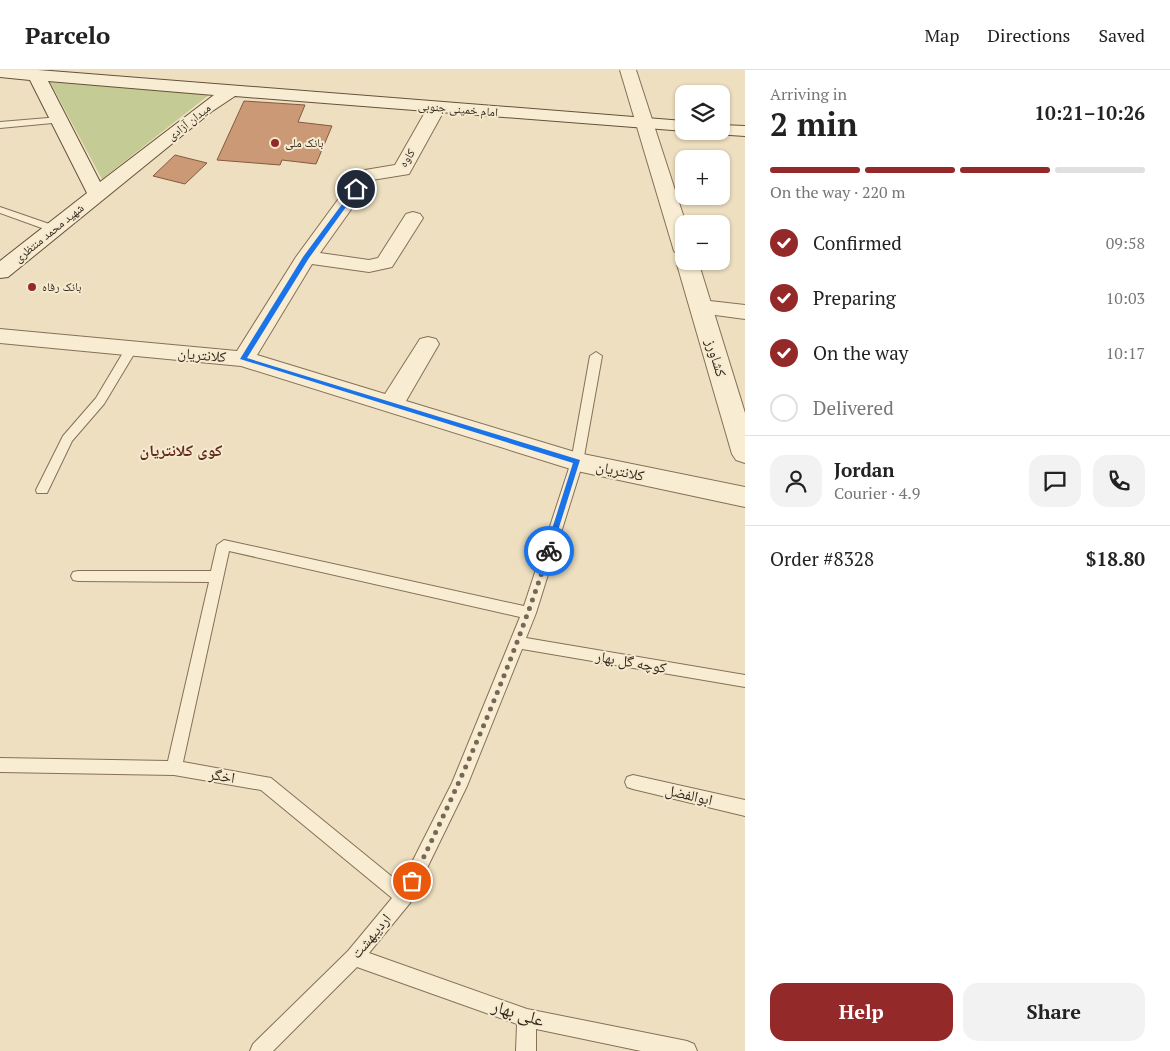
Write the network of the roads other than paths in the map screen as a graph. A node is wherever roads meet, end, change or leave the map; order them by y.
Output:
1 (628, 70) edge
2 (0, 72) edge
3 (36, 75) junction
4 (235, 80) junction
5 (437, 107) junction
6 (60, 120) junction
7 (645, 123) junction
8 (0, 124) edge
9 (675, 125) edge
10 (730, 131) edge
11 (745, 132) edge
12 (97, 194) junction
13 (0, 210) edge
14 (413, 218) dead end
15 (675, 221) edge
16 (54, 229) junction
17 (306, 257) junction
18 (690, 270) edge
19 (0, 272) edge
20 (701, 307) junction
21 (745, 312) edge
22 (0, 336) edge
23 (428, 344) dead end
24 (131, 349) junction
25 (596, 356) dead end
26 (243, 359) junction
27 (391, 404) junction
28 (745, 454) edge
29 (577, 462) junction
30 (42, 490) dead end
31 (745, 497) edge
32 (78, 576) dead end
33 (217, 577) junction
34 (528, 613) junction
35 (517, 642) junction
36 (745, 681) edge
37 (0, 766) edge
38 (174, 768) junction
39 (633, 782) dead end
40 (745, 808) edge
41 (404, 897) junction
42 (354, 957) junction
43 (527, 1018) junction
44 (260, 1051) edge
45 (526, 1051) edge
46 (687, 1051) edge

1 - 7 street
2 - 3 street
3 - 4 street, میدان آزادی
3 - 6 street
4 - 5 street, امام خمینی جنوبی
4 - 12 street, میدان آزادی
5 - 7 street, امام خمینی جنوبی
5 - 17 street, کاوه
6 - 8 lane
6 - 12 street
7 - 9 street, امام خمینی جنوبی
7 - 15 street
10 - 11 street
12 - 16 street, شهید محمد منتظری
13 - 16 lane
14 - 17 street
16 - 19 street, شهید محمد منتظری
17 - 26 street, کاوه
18 - 20 street, کشاورز
20 - 21 street
20 - 28 street, کشاورز
22 - 24 street, کلانتریان
23 - 27 street
24 - 26 street, کلانتریان
24 - 30 lane
25 - 29 lane, اردیبهشت
26 - 27 street, کلانتریان
27 - 29 street, کلانتریان
29 - 31 street, کلانتریان
29 - 34 lane, اردیبهشت
32 - 33 lane
33 - 34 lane
33 - 38 lane
34 - 35 lane, اردیبهشت
35 - 36 lane, کوچه گل بهار
35 - 41 lane, اردیبهشت
37 - 38 lane, اخگر
38 - 41 lane, اخگر
39 - 40 lane, ابوالفضل
41 - 42 lane, اردیبهشت
42 - 43 lane, علی بهار
42 - 44 lane, اردیبهشت
43 - 45 lane
43 - 46 lane, علی بهار

